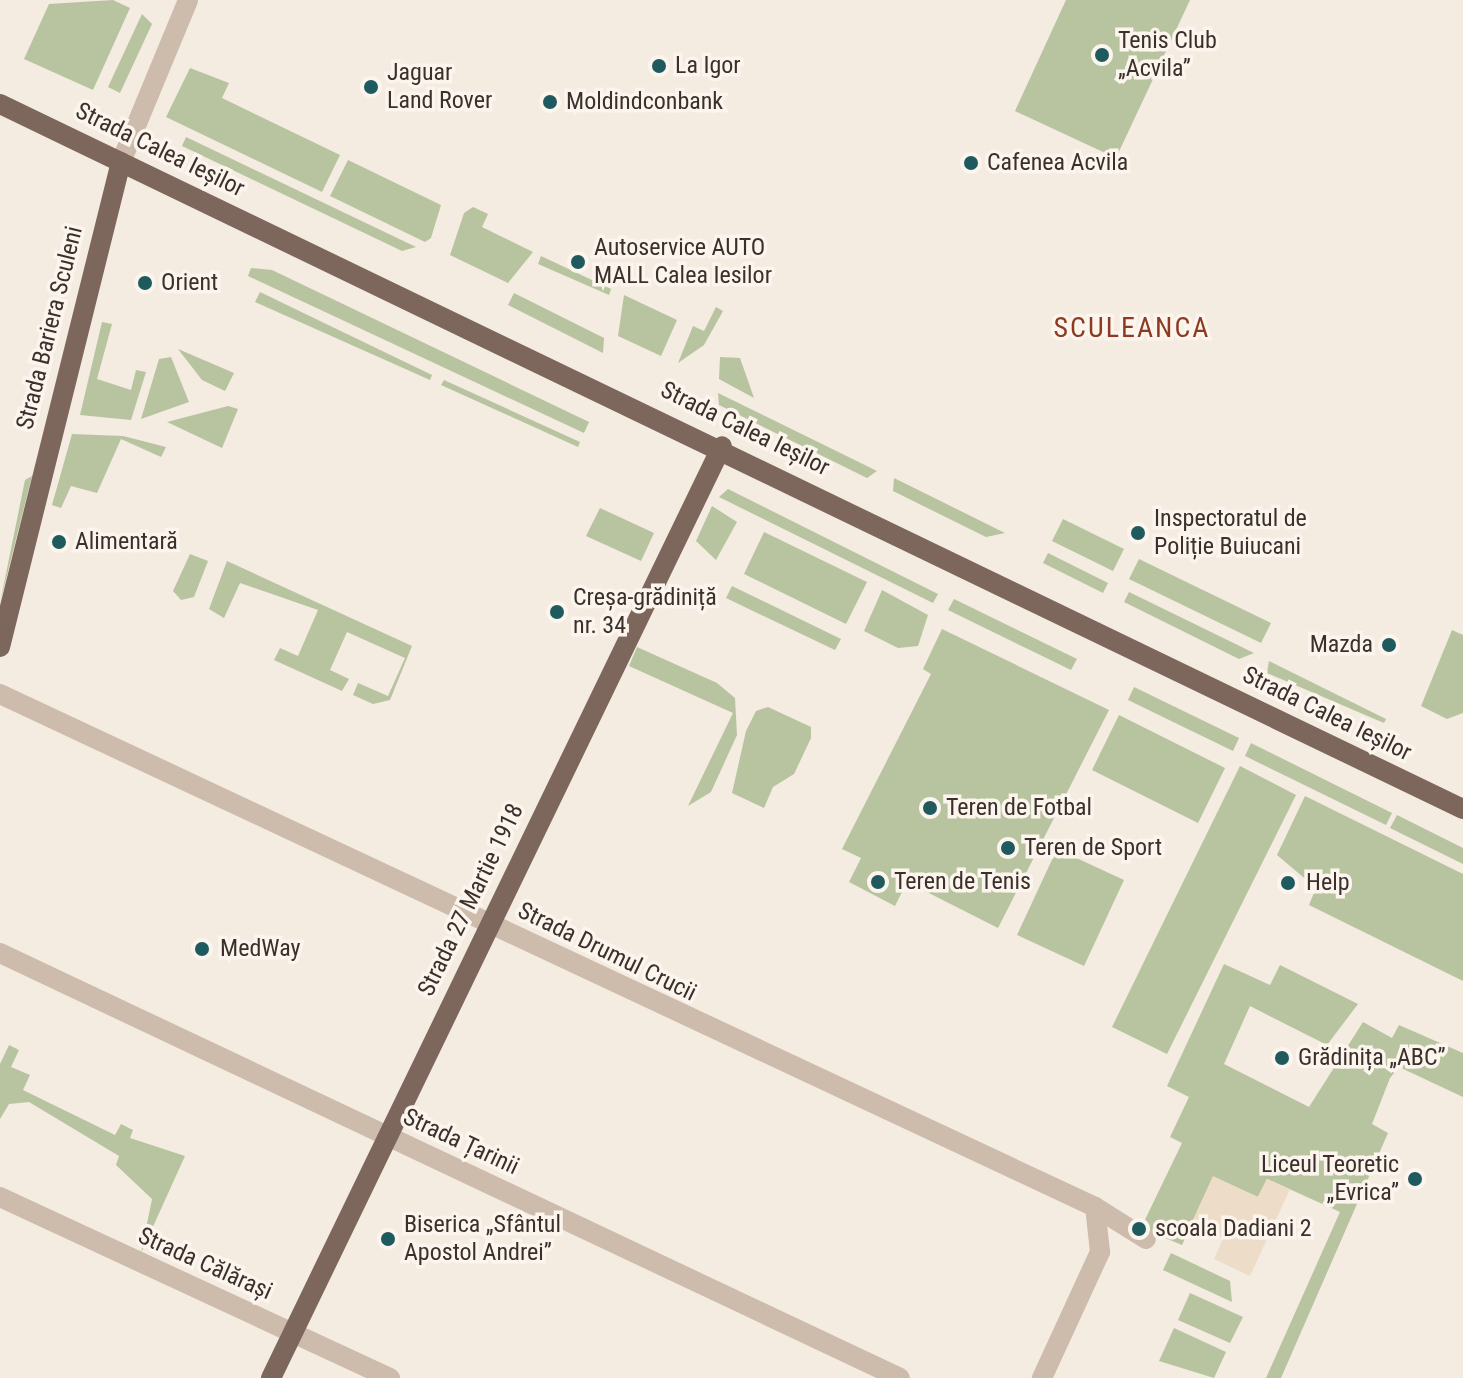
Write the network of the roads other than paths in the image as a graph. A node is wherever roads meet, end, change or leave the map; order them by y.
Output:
1 (188, 0) edge
2 (0, 104) edge
3 (121, 162) junction
4 (722, 446) junction
5 (0, 647) edge
6 (0, 694) edge
7 (1463, 809) edge
8 (488, 923) junction
9 (0, 953) edge
10 (388, 1136) junction
11 (0, 1197) edge
12 (1095, 1207) junction
13 (1146, 1239) dead end
14 (293, 1332) junction
15 (271, 1378) edge
16 (390, 1378) edge
17 (900, 1378) edge
18 (1042, 1378) edge

1 - 3 street
2 - 3 main road, Strada Calea Ieșilor
3 - 4 main road, Strada Calea Ieșilor
3 - 5 main road, Strada Bariera Sculeni
4 - 7 main road, Strada Calea Ieșilor
4 - 8 main road, Strada 27 Martie 1918
6 - 8 street, Strada Drumul Crucii
8 - 10 main road, Strada 27 Martie 1918
8 - 12 street, Strada Drumul Crucii
9 - 10 street, Strada Țarinii
10 - 14 main road, Strada 27 Martie 1918
10 - 17 street, Strada Țarinii
11 - 14 street, Strada Călărași
12 - 13 street, Strada Drumul Crucii
12 - 18 street
14 - 15 main road, Strada 27 Martie 1918
14 - 16 street, Strada Călărași

